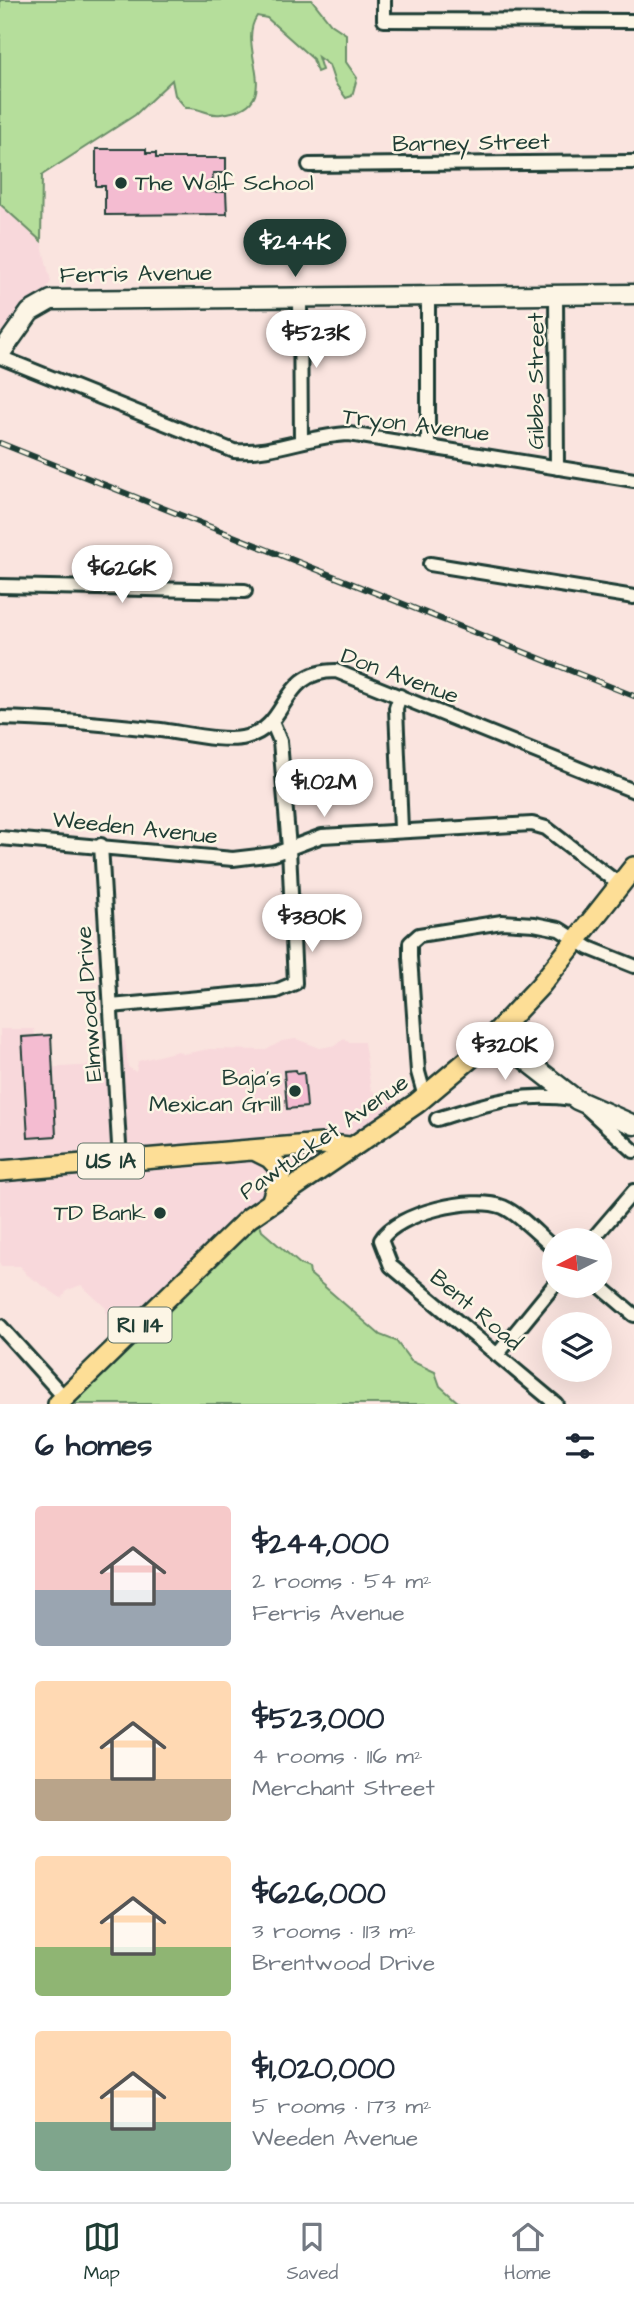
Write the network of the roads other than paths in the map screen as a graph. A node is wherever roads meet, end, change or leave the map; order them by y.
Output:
1 (384, 0) edge
2 (634, 21) edge
3 (634, 162) edge
4 (309, 165) dead end
5 (634, 293) edge
6 (556, 295) junction
7 (428, 297) junction
8 (300, 298) junction
9 (0, 356) edge
10 (301, 441) junction
11 (428, 445) junction
12 (557, 468) junction
13 (634, 481) edge
14 (430, 564) dead end
15 (0, 586) edge
16 (245, 591) dead end
17 (634, 597) edge
18 (400, 696) junction
19 (0, 718) edge
20 (272, 722) junction
21 (634, 791) edge
22 (401, 829) junction
23 (0, 838) edge
24 (100, 845) junction
25 (289, 848) junction
26 (634, 867) edge
27 (620, 886) junction
28 (577, 939) junction
29 (634, 966) edge
30 (111, 1006) junction
31 (495, 1036) junction
32 (425, 1097) junction
33 (577, 1100) junction
34 (437, 1119) dead end
35 (634, 1125) edge
36 (349, 1147) junction
37 (253, 1150) junction
38 (634, 1151) edge
39 (120, 1161) junction
40 (0, 1171) edge
41 (634, 1191) edge
42 (272, 1200) junction
43 (602, 1228) edge
44 (542, 1238) edge
45 (612, 1296) edge
46 (544, 1298) edge
47 (634, 1315) edge
48 (0, 1326) edge
49 (497, 1355) junction
50 (61, 1401) edge
51 (556, 1404) edge

1 - 2 street
3 - 4 street, Barney Street
5 - 6 street, Ferris Avenue
6 - 7 street, Ferris Avenue
6 - 12 street, Gibbs Street
7 - 8 street, Ferris Avenue
7 - 11 street
8 - 9 street, Ferris Avenue
8 - 10 street
9 - 10 street, Tryon Avenue
10 - 11 street, Tryon Avenue
11 - 12 street, Tryon Avenue
12 - 13 street, Tryon Avenue
14 - 17 street
15 - 16 street
18 - 20 street, Don Avenue
18 - 21 street, Don Avenue
18 - 22 street
19 - 20 street
20 - 25 street
22 - 25 street, Weeden Avenue
22 - 27 street, Weeden Avenue
23 - 24 street, Weeden Avenue
24 - 25 street, Weeden Avenue
24 - 30 street, Elmwood Drive
25 - 30 street
26 - 27 main road, Pawtucket Avenue
27 - 28 main road, Pawtucket Avenue
28 - 29 street
28 - 31 main road, Pawtucket Avenue
28 - 32 street
30 - 39 street, Elmwood Drive
31 - 32 main road, Pawtucket Avenue
31 - 33 street
32 - 36 main road, Pawtucket Avenue
33 - 34 street
33 - 35 street
33 - 38 street
36 - 37 main road, US 1A
36 - 42 main road, Pawtucket Avenue / RI 114
37 - 39 main road, US 1A
37 - 42 main road
39 - 40 main road, US 1A
41 - 43 street
42 - 50 main road, Pawtucket Avenue / RI 114
44 - 49 street, Bent Road
45 - 47 street
46 - 49 street
48 - 50 street
49 - 51 street, Bent Road

